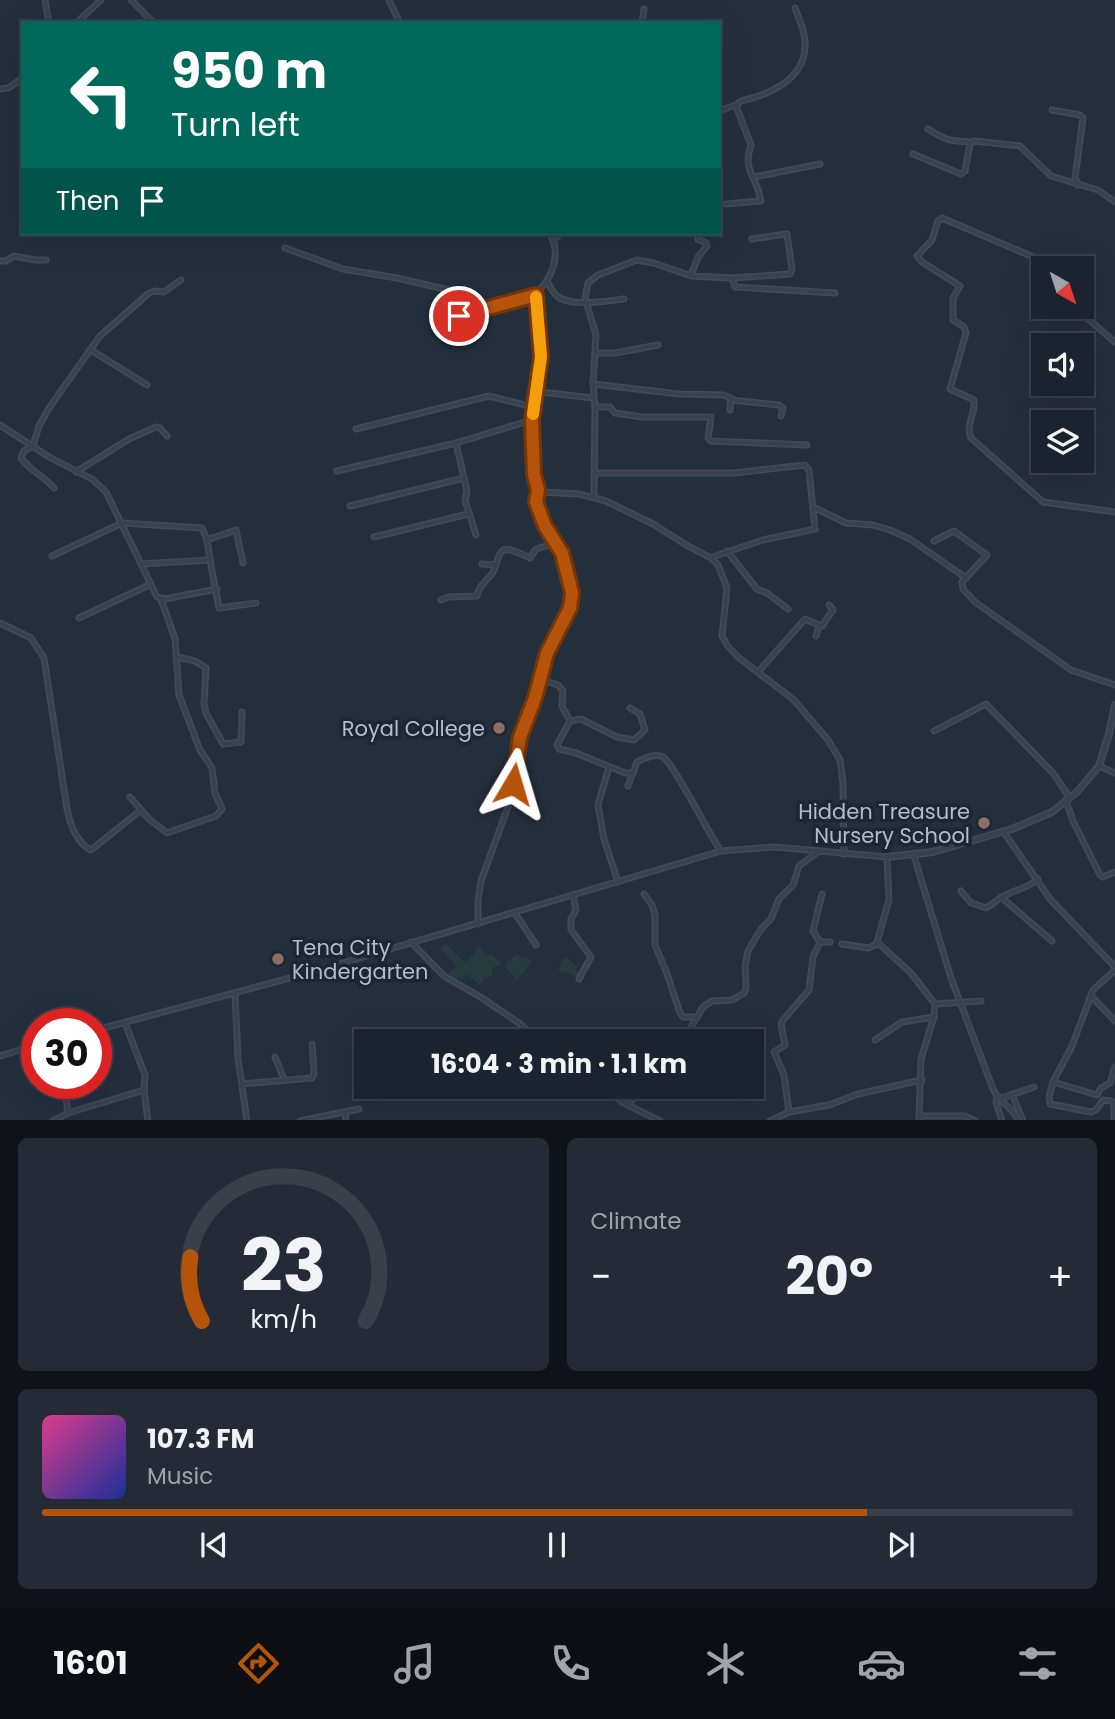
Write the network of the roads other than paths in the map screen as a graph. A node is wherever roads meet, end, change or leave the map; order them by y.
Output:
1 (45, 0) edge
2 (100, 0) edge
3 (131, 0) edge
4 (389, 0) edge
5 (795, 8) dead end
6 (644, 9) dead end
7 (49, 21) edge
8 (78, 21) edge
9 (152, 21) edge
10 (399, 21) edge
11 (642, 21) edge
12 (21, 80) edge
13 (1, 90) edge
14 (736, 105) junction
15 (721, 110) edge
16 (1052, 110) dead end
17 (928, 129) dead end
18 (971, 142) junction
19 (913, 154) dead end
20 (820, 164) dead end
21 (754, 177) junction
22 (1078, 185) junction
23 (1115, 202) edge
24 (726, 204) dead end
25 (550, 235) edge
26 (559, 235) edge
27 (697, 235) edge
28 (752, 239) dead end
29 (554, 240) junction
30 (285, 248) dead end
31 (1031, 256) edge
32 (46, 260) dead end
33 (0, 261) edge
34 (691, 276) junction
35 (732, 278) junction
36 (181, 280) dead end
37 (547, 281) junction
38 (835, 292) dead end
39 (536, 295) junction
40 (624, 299) dead end
41 (587, 302) junction
42 (483, 310) junction
43 (1088, 319) edge
44 (443, 321) dead end
45 (1115, 342) edge
46 (658, 345) dead end
47 (91, 350) junction
48 (595, 353) junction
49 (593, 384) junction
50 (147, 385) dead end
51 (535, 389) junction
52 (593, 398) junction
53 (731, 400) junction
54 (533, 407) junction
55 (595, 407) junction
56 (730, 410) dead end
57 (782, 416) dead end
58 (532, 420) junction
59 (0, 425) edge
60 (356, 429) dead end
61 (167, 436) dead end
62 (456, 443) junction
63 (807, 445) dead end
64 (33, 446) junction
65 (337, 471) dead end
66 (76, 472) junction
67 (595, 472) junction
68 (464, 478) junction
69 (54, 488) dead end
70 (538, 490) junction
71 (594, 497) junction
72 (351, 506) dead end
73 (813, 507) junction
74 (1115, 512) edge
75 (468, 514) junction
76 (122, 523) junction
77 (476, 535) dead end
78 (374, 537) dead end
79 (207, 540) junction
80 (934, 541) dead end
81 (556, 543) junction
82 (727, 551) junction
83 (52, 556) dead end
84 (711, 558) junction
85 (210, 560) junction
86 (243, 563) dead end
87 (141, 564) junction
88 (482, 564) dead end
89 (495, 565) junction
90 (966, 578) junction
91 (151, 584) junction
92 (217, 589) junction
93 (161, 599) junction
94 (442, 600) dead end
95 (257, 603) dead end
96 (829, 605) dead end
97 (788, 609) dead end
98 (79, 618) dead end
99 (0, 623) edge
100 (819, 625) junction
101 (816, 636) dead end
102 (177, 657) junction
103 (758, 672) junction
104 (539, 679) junction
105 (1115, 685) edge
106 (1115, 705) edge
107 (630, 708) dead end
108 (242, 712) dead end
109 (569, 721) junction
110 (934, 731) dead end
111 (1099, 766) junction
112 (609, 767) junction
113 (633, 773) junction
114 (1115, 773) edge
115 (628, 786) dead end
116 (130, 797) dead end
117 (1068, 800) junction
118 (141, 810) junction
119 (1003, 830) junction
120 (721, 851) junction
121 (820, 851) junction
122 (844, 854) junction
123 (914, 856) junction
124 (887, 857) junction
125 (1115, 872) edge
126 (1038, 879) junction
127 (618, 882) junction
128 (961, 891) dead end
129 (644, 894) dead end
130 (822, 894) dead end
131 (573, 895) junction
132 (1001, 897) junction
133 (515, 913) junction
134 (478, 924) junction
135 (1052, 941) dead end
136 (411, 942) junction
137 (820, 942) junction
138 (830, 942) dead end
139 (842, 944) dead end
140 (878, 944) junction
141 (536, 945) dead end
142 (1115, 968) edge
143 (579, 979) dead end
144 (235, 994) junction
145 (1092, 997) junction
146 (981, 1001) dead end
147 (961, 1002) junction
148 (935, 1004) junction
149 (696, 1017) junction
150 (934, 1017) junction
151 (1115, 1021) edge
152 (125, 1023) junction
153 (112, 1026) edge
154 (526, 1029) edge
155 (690, 1029) edge
156 (875, 1040) dead end
157 (312, 1044) dead end
158 (21, 1050) edge
159 (0, 1056) edge
160 (275, 1057) dead end
161 (1115, 1067) edge
162 (284, 1079) junction
163 (922, 1080) junction
164 (1053, 1082) junction
165 (242, 1084) junction
166 (1034, 1087) dead end
167 (144, 1090) junction
168 (1012, 1094) junction
169 (997, 1096) junction
170 (66, 1099) edge
171 (620, 1099) edge
172 (633, 1099) edge
173 (627, 1104) junction
174 (359, 1109) dead end
175 (345, 1112) junction
176 (789, 1112) junction
177 (68, 1113) junction
178 (919, 1118) edge
179 (55, 1120) edge
180 (148, 1120) edge
181 (247, 1120) edge
182 (305, 1120) edge
183 (346, 1120) edge
184 (658, 1120) edge
185 (772, 1120) edge
186 (973, 1120) edge
187 (1002, 1120) edge
188 (1019, 1120) edge
189 (1020, 1120) edge
190 (1114, 1120) edge

1 - 7 street
2 - 8 street
3 - 9 street
4 - 10 street
5 - 14 street
6 - 11 street
12 - 13 street
14 - 15 street
14 - 21 street
16 - 22 street
17 - 18 street
18 - 19 street
18 - 22 street
20 - 21 street
21 - 24 street
22 - 23 street
25 - 29 street
26 - 29 street
27 - 34 street
28 - 35 street
29 - 37 street
30 - 42 street
31 - 74 street
32 - 33 street
34 - 35 street
34 - 41 street
35 - 38 street
36 - 47 street
37 - 39 street
37 - 41 street
39 - 42 street
39 - 51 street
40 - 41 street
41 - 48 street
42 - 44 street
43 - 45 street
46 - 48 street
47 - 50 street
47 - 64 street
48 - 49 street
49 - 52 street
49 - 53 street
51 - 52 street
51 - 54 street
52 - 55 street
53 - 56 street
53 - 57 street
54 - 58 street
54 - 60 street
55 - 63 street
55 - 67 street
58 - 62 street
58 - 70 street
59 - 64 street
61 - 66 street
62 - 65 street
62 - 68 street
64 - 66 street
64 - 69 street
66 - 76 street
67 - 71 street
67 - 73 street
68 - 72 street
68 - 75 street
70 - 71 street
70 - 81 street
71 - 84 street
73 - 82 street
73 - 90 street
75 - 77 street
75 - 78 street
76 - 79 street
76 - 83 street
76 - 87 street
79 - 85 street
79 - 86 street
80 - 90 street
81 - 89 street
81 - 104 street
82 - 84 street
82 - 97 street
84 - 103 street
85 - 87 street
85 - 92 street
87 - 91 street
88 - 89 street
89 - 94 street
90 - 105 street
91 - 93 street
91 - 98 street
92 - 93 street
92 - 95 street
93 - 102 street
96 - 100 street
99 - 118 street
100 - 101 street
100 - 103 street
102 - 108 street
102 - 118 street
103 - 122 street
104 - 109 street
104 - 134 street
106 - 111 street
107 - 109 street
109 - 112 street
110 - 117 street
111 - 114 street
111 - 117 street
112 - 113 street
112 - 127 street
113 - 115 street
113 - 120 street
116 - 118 street
117 - 119 street
117 - 125 street
119 - 123 street
119 - 126 street
120 - 121 street
120 - 127 street
121 - 122 street
121 - 149 street
122 - 124 street
123 - 124 street
123 - 147 street
124 - 140 street
126 - 132 street
126 - 142 street
127 - 131 street
128 - 132 street
129 - 149 street
130 - 137 street
131 - 133 street
131 - 143 street
132 - 135 street
133 - 134 street
133 - 141 street
134 - 136 street
136 - 144 street
136 - 154 street
137 - 138 street
137 - 176 street
139 - 140 street
140 - 148 street
142 - 145 street
144 - 152 street
144 - 165 street
145 - 151 street
145 - 164 street
146 - 147 street
147 - 148 street
147 - 169 street
148 - 150 street
149 - 155 street
150 - 156 street
150 - 163 street
152 - 153 street
152 - 167 street
157 - 162 street
158 - 159 street
160 - 162 street
161 - 164 street
162 - 165 street
163 - 176 street
163 - 178 street
164 - 190 street
165 - 181 street
166 - 168 street
167 - 177 street
167 - 180 street
168 - 169 street
168 - 189 street
169 - 187 street
169 - 188 street
170 - 177 street
171 - 173 street
172 - 173 street
173 - 184 street
174 - 175 street
175 - 182 street
175 - 183 street
176 - 185 street
177 - 179 street
178 - 186 street

